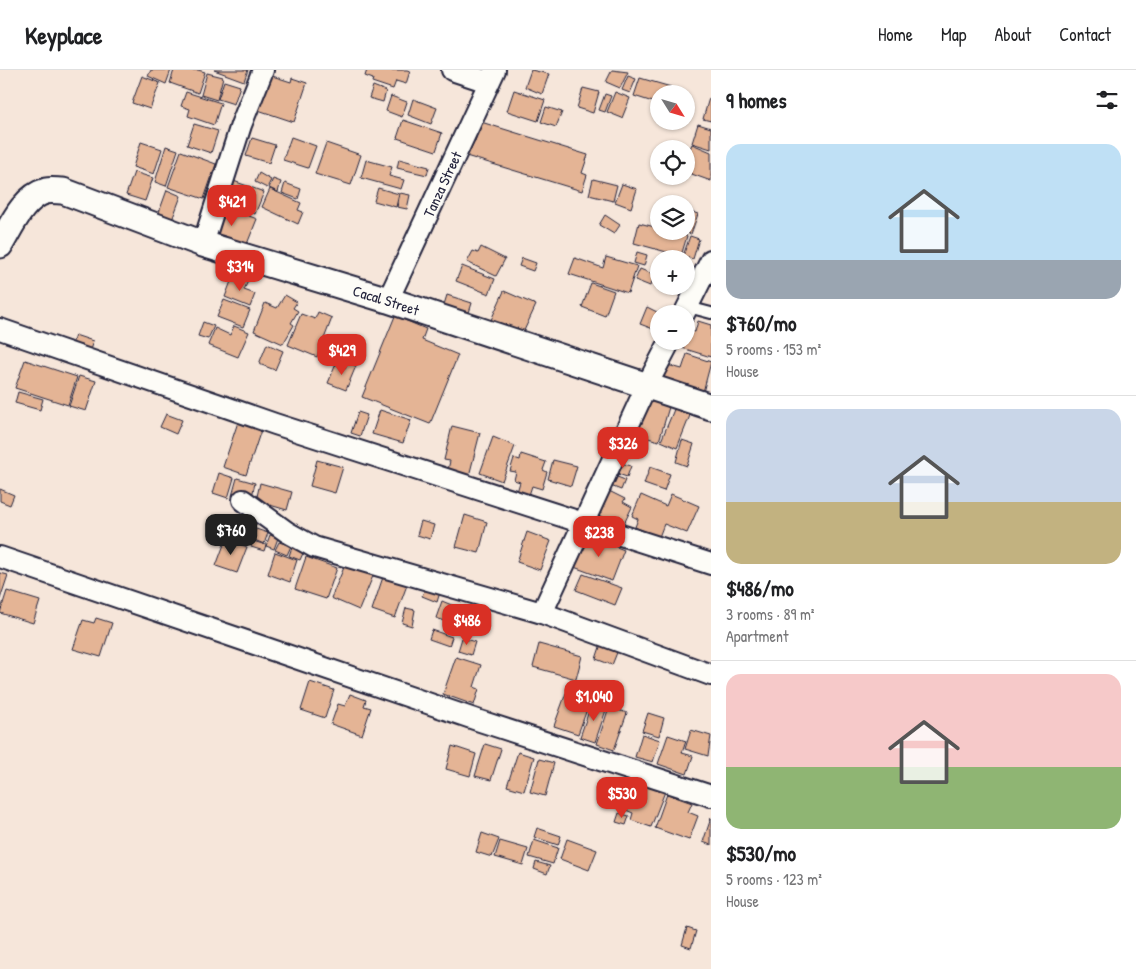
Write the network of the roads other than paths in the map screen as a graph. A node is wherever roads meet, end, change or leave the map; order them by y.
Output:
1 (263, 70) edge
2 (452, 70) edge
3 (491, 76) edge
4 (203, 244) junction
5 (0, 246) edge
6 (711, 260) edge
7 (388, 300) junction
8 (689, 305) edge
9 (695, 312) edge
10 (711, 313) edge
11 (0, 329) edge
12 (665, 350) edge
13 (647, 385) junction
14 (711, 407) edge
15 (242, 500) dead end
16 (585, 522) junction
17 (0, 557) edge
18 (711, 564) edge
19 (542, 613) junction
20 (711, 675) edge
21 (711, 796) edge

1 - 4 street
2 - 3 street
3 - 7 street, Tanza Street
4 - 5 street, Cacal Street
4 - 7 street, Cacal Street
6 - 8 street
7 - 13 street, Cacal Street
9 - 10 lane
11 - 16 street
12 - 13 street
13 - 14 street, Cacal Street
13 - 16 street
15 - 19 street
16 - 18 street
16 - 19 street
17 - 21 street
19 - 20 street

